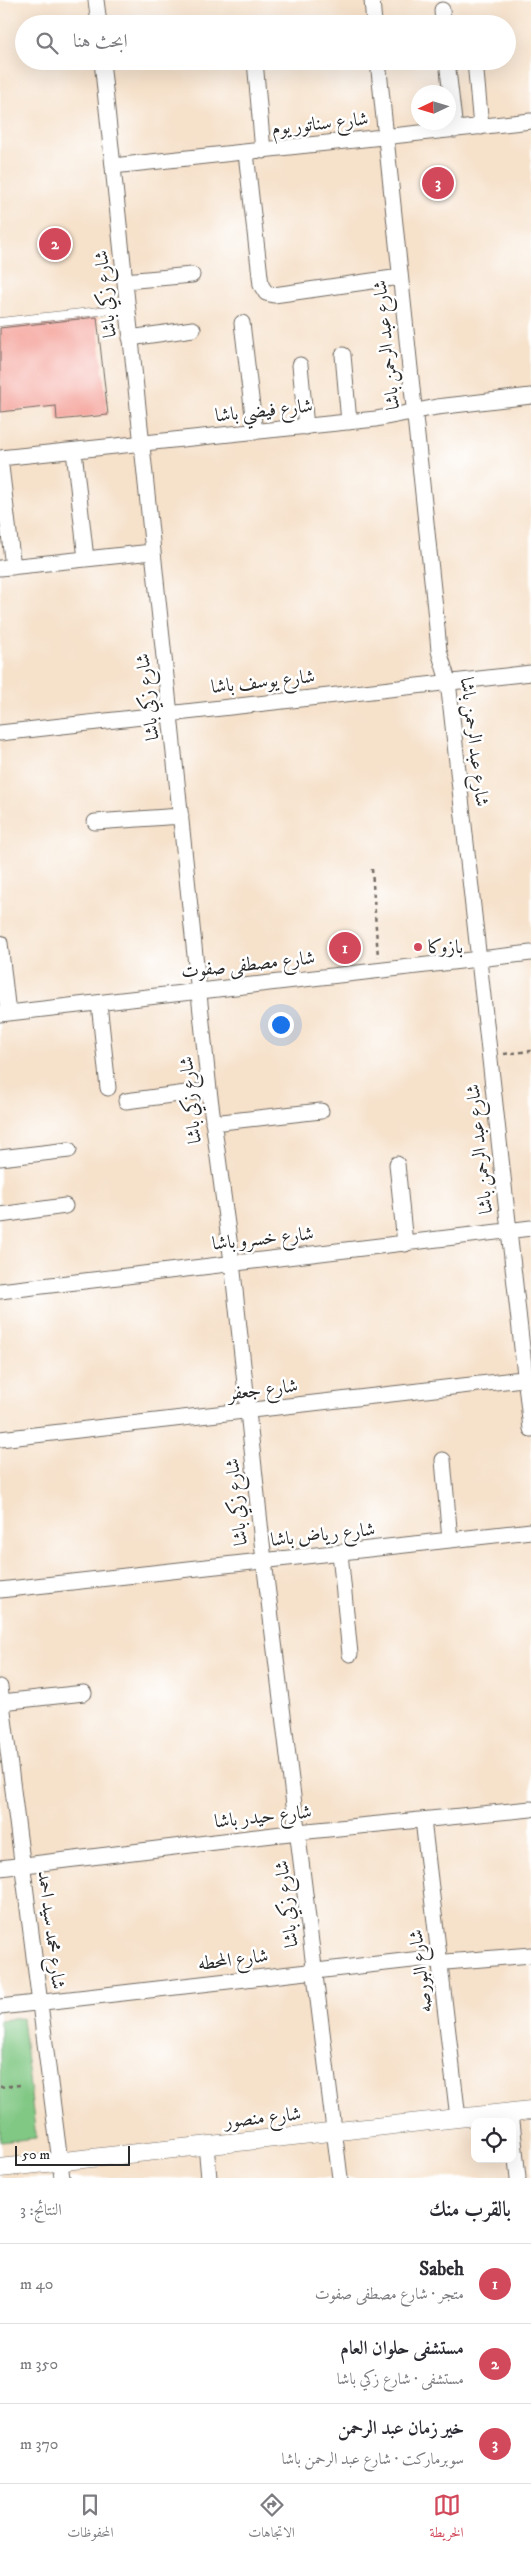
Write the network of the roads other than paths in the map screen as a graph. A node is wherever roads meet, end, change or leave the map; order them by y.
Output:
1 (96, 0) edge
2 (372, 0) edge
3 (98, 15) edge
4 (373, 15) edge
5 (103, 70) edge
6 (256, 70) edge
7 (379, 70) edge
8 (448, 70) edge
9 (477, 70) edge
10 (450, 85) edge
11 (531, 121) edge
12 (481, 127) junction
13 (455, 130) edge
14 (456, 130) edge
15 (386, 137) junction
16 (263, 151) junction
17 (246, 153) junction
18 (113, 166) junction
19 (192, 275) dead end
20 (400, 277) junction
21 (124, 281) junction
22 (127, 308) junction
23 (0, 322) edge
24 (242, 323) dead end
25 (193, 330) dead end
26 (130, 338) junction
27 (343, 355) dead end
28 (300, 364) dead end
29 (531, 396) edge
30 (414, 412) junction
31 (349, 422) junction
32 (306, 427) junction
33 (255, 432) junction
34 (142, 444) junction
35 (74, 450) junction
36 (0, 458) edge
37 (152, 552) junction
38 (86, 559) junction
39 (6, 567) edge
40 (531, 673) edge
41 (448, 682) junction
42 (170, 713) junction
43 (0, 733) edge
44 (181, 816) junction
45 (95, 822) dead end
46 (0, 943) edge
47 (531, 953) edge
48 (480, 959) junction
49 (200, 990) junction
50 (98, 1003) junction
51 (4, 1014) edge
52 (108, 1088) dead end
53 (208, 1090) junction
54 (126, 1101) dead end
55 (321, 1111) dead end
56 (213, 1123) junction
57 (69, 1150) dead end
58 (0, 1158) edge
59 (396, 1164) dead end
60 (66, 1206) dead end
61 (0, 1215) edge
62 (531, 1228) edge
63 (510, 1230) junction
64 (405, 1244) junction
65 (232, 1262) junction
66 (0, 1291) edge
67 (528, 1379) edge
68 (248, 1412) junction
69 (531, 1429) edge
70 (0, 1439) edge
71 (443, 1460) dead end
72 (531, 1531) edge
73 (450, 1540) junction
74 (340, 1553) junction
75 (264, 1561) junction
76 (0, 1590) edge
77 (350, 1654) dead end
78 (1, 1693) edge
79 (84, 1693) dead end
80 (531, 1809) edge
81 (423, 1820) junction
82 (298, 1832) junction
83 (23, 1865) junction
84 (0, 1868) edge
85 (531, 1955) edge
86 (440, 1961) junction
87 (315, 1971) junction
88 (40, 2002) junction
89 (0, 2007) edge
90 (531, 2110) edge
91 (511, 2112) junction
92 (458, 2118) junction
93 (335, 2132) junction
94 (206, 2145) junction
95 (0, 2168) edge
96 (61, 2169) edge
97 (209, 2178) edge
98 (340, 2178) edge
99 (518, 2178) edge

1 - 3 street
2 - 4 street
5 - 18 street, شارع زكي باشا
6 - 16 street
7 - 15 street, شارع عبد الرحمن باشا
8 - 10 street
9 - 12 street
11 - 12 street, شارع سناتور يوم
12 - 14 street, شارع سناتور يوم
13 - 15 street, شارع سناتور يوم
15 - 16 street, شارع سناتور يوم
15 - 20 street, شارع عبد الرحمن باشا
16 - 17 street, شارع سناتور يوم
17 - 18 street, شارع سناتور يوم
17 - 20 street
18 - 21 street, شارع زكي باشا
19 - 21 street
20 - 30 street, شارع عبد الرحمن باشا
21 - 22 street, شارع زكي باشا
22 - 23 lane
22 - 26 street, شارع زكي باشا
24 - 33 street
25 - 26 street
26 - 34 street, شارع زكي باشا
27 - 31 street
28 - 32 street
29 - 30 street, شارع فيضي باشا
30 - 31 street, شارع فيضي باشا
30 - 41 street, شارع عبد الرحمن باشا
31 - 32 street, شارع فيضي باشا
32 - 33 street, شارع فيضي باشا
33 - 34 street, شارع فيضي باشا
34 - 35 street, شارع فيضي باشا
34 - 37 street, شارع زكي باشا
35 - 36 street, شارع فيضي باشا
35 - 38 street
36 - 39 street
37 - 38 street
37 - 42 street, شارع زكي باشا
38 - 39 street
40 - 41 street, شارع يوسف باشا
41 - 42 street, شارع يوسف باشا
41 - 48 street, شارع عبد الرحمن باشا
42 - 43 street, شارع يوسف باشا
42 - 44 street, شارع زكي باشا
44 - 45 street
44 - 49 street, شارع زكي باشا
46 - 51 street
47 - 48 street, شارع مصطفى صفوت
48 - 49 street, شارع مصطفى صفوت
48 - 63 street, شارع عبد الرحمن باشا
49 - 50 street, شارع مصطفى صفوت
49 - 53 street, شارع زكي باشا
50 - 51 street, شارع مصطفى صفوت
50 - 52 street
53 - 54 street
53 - 56 street, شارع زكي باشا
55 - 56 street
56 - 65 street, شارع زكي باشا
57 - 58 street
59 - 64 street
60 - 61 street
62 - 63 street, شارع خسرو باشا
63 - 64 street, شارع خسرو باشا
63 - 67 street, شارع عبد الرحمن باشا
64 - 65 street, شارع خسرو باشا
65 - 66 street, شارع خسرو باشا
65 - 68 street, شارع زكي باشا
67 - 68 street, شارع جعفر
67 - 69 street, شارع عبد الرحمن باشا
68 - 70 street, شارع جعفر
68 - 75 street, شارع زكي باشا
71 - 73 street
72 - 73 street, شارع رياض باشا
73 - 74 street, شارع رياض باشا
74 - 75 street, شارع رياض باشا
74 - 77 street
75 - 76 street, شارع رياض باشا
75 - 82 street, شارع زكي باشا
78 - 79 street
78 - 83 street, شارع محمد سيد احمد
80 - 81 street, شارع حيدر باشا
81 - 82 street, شارع حيدر باشا
81 - 86 street, شارع البورصه
82 - 83 street, شارع حيدر باشا
82 - 87 street, شارع زكي باشا
83 - 84 street, شارع حيدر باشا
83 - 88 street, شارع محمد سيد احمد
85 - 86 street, شارع المحطه
86 - 87 street, شارع المحطه
86 - 92 street, شارع البورصه
87 - 88 street, شارع المحطه
87 - 93 street, شارع زكي باشا
88 - 89 street, شارع المحطه
88 - 96 street, شارع محمد سيد احمد
90 - 91 street, شارع منصور
91 - 92 street, شارع منصور
91 - 99 street
92 - 93 street, شارع منصور
93 - 94 street, شارع منصور
93 - 98 street, شارع زكي باشا
94 - 96 street, شارع منصور
94 - 97 street
95 - 96 street, شارع منصور

